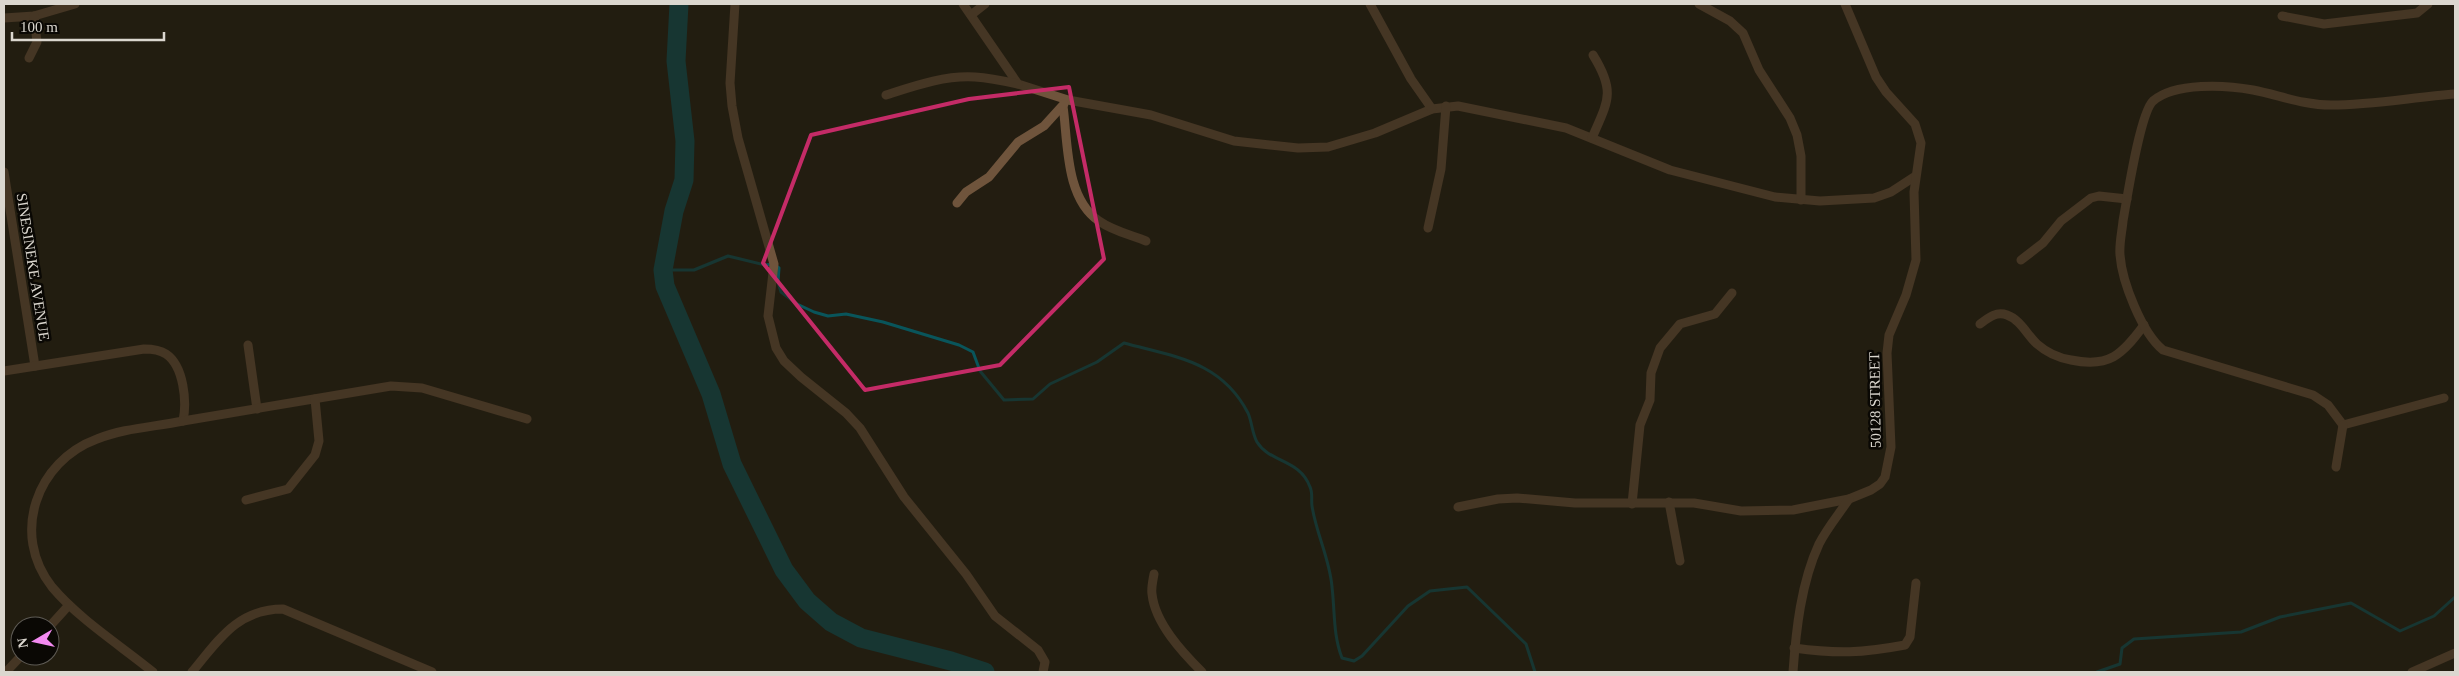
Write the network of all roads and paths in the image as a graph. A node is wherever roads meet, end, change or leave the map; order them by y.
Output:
1 (75, 4) edge
2 (735, 4) edge
3 (963, 4) edge
4 (985, 4) edge
5 (1370, 4) edge
6 (1699, 4) edge
7 (1845, 4) edge
8 (2428, 4) edge
9 (971, 15) junction
10 (34, 16) junction
11 (2282, 16) dead end
12 (4, 18) edge
13 (1594, 55) dead end
14 (29, 58) dead end
15 (1018, 84) junction
16 (2455, 94) edge
17 (886, 95) dead end
18 (1065, 103) junction
19 (1446, 106) junction
20 (1432, 109) junction
21 (1592, 138) junction
22 (4, 172) edge
23 (1914, 177) junction
24 (2127, 199) junction
25 (1801, 200) junction
26 (957, 203) dead end
27 (1428, 228) dead end
28 (1146, 241) dead end
29 (2021, 260) dead end
30 (1732, 293) dead end
31 (1980, 324) dead end
32 (2144, 325) junction
33 (248, 345) dead end
34 (35, 366) junction
35 (4, 371) edge
36 (2444, 398) dead end
37 (315, 399) junction
38 (257, 409) junction
39 (527, 419) dead end
40 (182, 421) junction
41 (2343, 425) junction
42 (2336, 467) dead end
43 (1849, 499) junction
44 (246, 500) dead end
45 (1668, 502) junction
46 (1632, 504) junction
47 (1458, 507) dead end
48 (1680, 561) dead end
49 (1154, 574) dead end
50 (1916, 584) dead end
51 (69, 605) junction
52 (59, 616) edge
53 (1794, 648) junction
54 (2455, 653) edge
55 (153, 672) edge
56 (192, 672) edge
57 (432, 672) edge
58 (1043, 672) edge
59 (1202, 672) edge
60 (1793, 672) edge
61 (2412, 672) edge

1 - 10 street
2 - 58 street
3 - 9 street
4 - 9 street
5 - 20 street
6 - 25 street
7 - 23 street, 50128 STREET
8 - 11 street
9 - 15 street
10 - 12 street
10 - 14 street
13 - 21 street
15 - 17 street
15 - 18 street
16 - 24 street
18 - 20 street
18 - 26 street
18 - 28 street
19 - 20 street
19 - 21 street
19 - 27 street
21 - 25 street
22 - 34 street, SINESINEKE AVENUE
23 - 25 street
23 - 43 street, 50128 STREET
24 - 29 street
24 - 32 street
30 - 46 street
31 - 32 street
32 - 41 street
33 - 38 street
34 - 35 street
34 - 40 street
36 - 41 street
37 - 38 street
37 - 39 street
37 - 44 street
38 - 40 street
40 - 51 street
41 - 42 street
43 - 45 street, 50128 STREET
43 - 53 street
45 - 46 street, 50128 STREET
45 - 48 street
46 - 47 street, 50128 STREET
49 - 59 street
50 - 53 street
51 - 52 street
51 - 55 street
53 - 60 street
54 - 61 street
56 - 57 street

